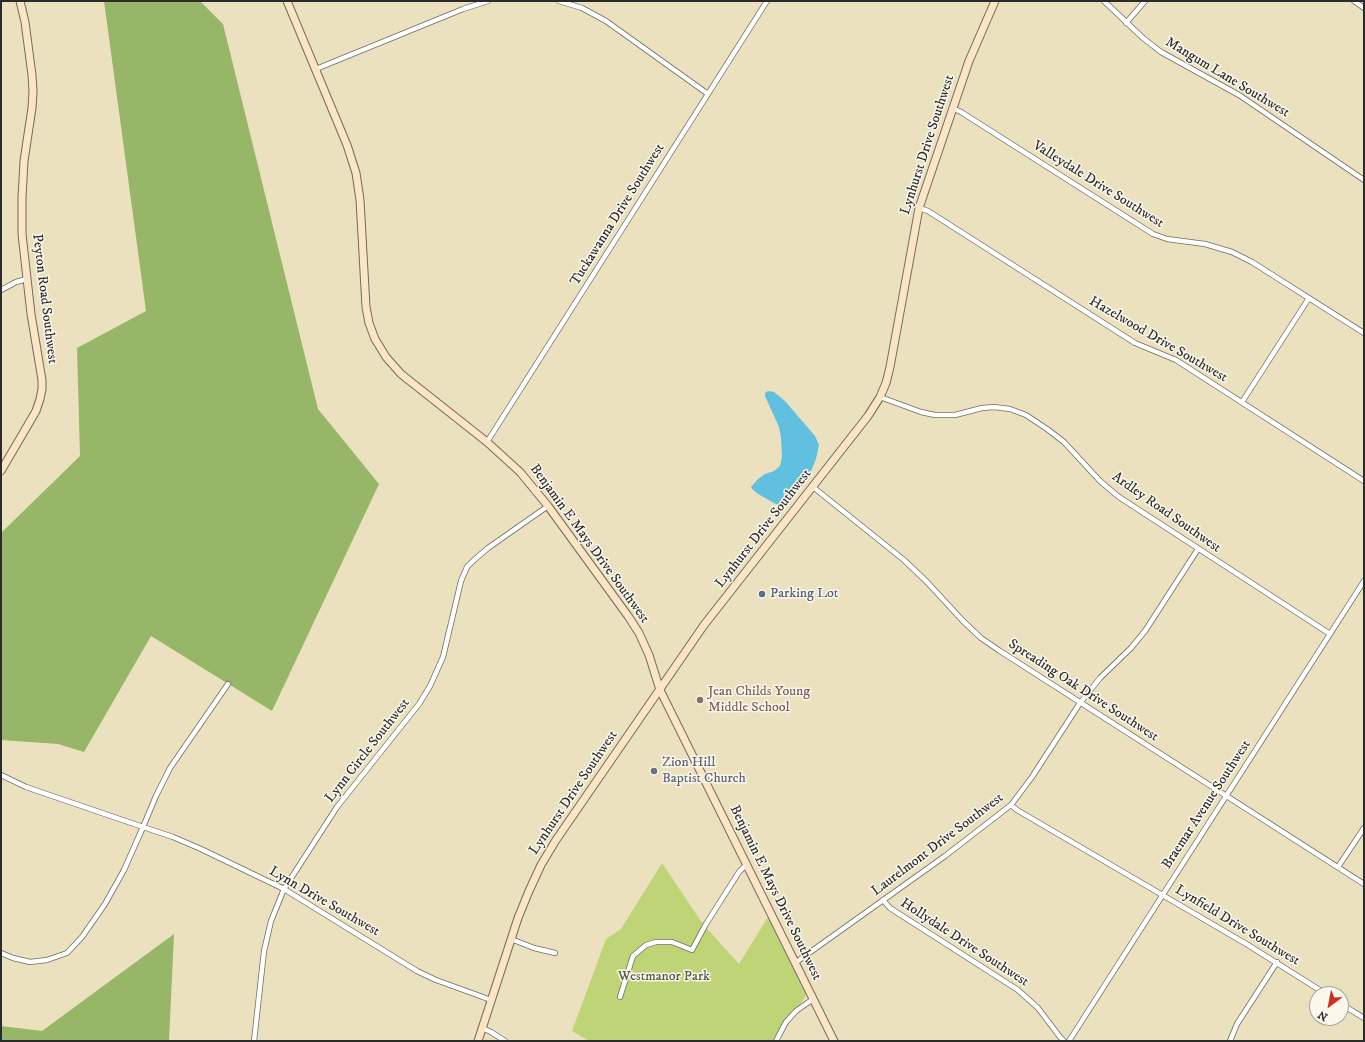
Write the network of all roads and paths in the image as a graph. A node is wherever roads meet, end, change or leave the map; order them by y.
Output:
1 (20, 1) edge
2 (287, 1) edge
3 (488, 1) edge
4 (559, 1) edge
5 (767, 1) edge
6 (995, 1) edge
7 (1104, 1) edge
8 (1145, 1) edge
9 (1354, 1) edge
10 (1364, 8) edge
11 (1126, 23) junction
12 (316, 69) junction
13 (708, 94) junction
14 (952, 108) junction
15 (1364, 180) edge
16 (919, 208) junction
17 (27, 279) junction
18 (1, 290) edge
19 (1309, 298) junction
20 (1364, 333) edge
21 (880, 398) junction
22 (1242, 402) junction
23 (487, 442) junction
24 (1, 471) edge
25 (1364, 481) edge
26 (813, 487) junction
27 (548, 506) junction
28 (1198, 549) junction
29 (1364, 581) edge
30 (1330, 634) junction
31 (228, 684) dead end
32 (660, 690) junction
33 (1080, 703) junction
34 (1, 775) edge
35 (1227, 796) junction
36 (1011, 805) junction
37 (143, 826) junction
38 (1364, 828) edge
39 (746, 864) junction
40 (1338, 868) junction
41 (1364, 884) edge
42 (284, 889) junction
43 (1163, 895) junction
44 (883, 900) junction
45 (511, 938) junction
46 (1, 953) edge
47 (554, 953) dead end
48 (1277, 962) junction
49 (795, 963) junction
50 (1314, 986) edge
51 (620, 997) dead end
52 (813, 999) junction
53 (491, 1000) junction
54 (1349, 1009) edge
55 (1364, 1018) edge
56 (482, 1028) junction
57 (254, 1041) edge
58 (478, 1041) edge
59 (505, 1041) edge
60 (776, 1041) edge
61 (834, 1041) edge
62 (1064, 1041) edge
63 (1069, 1041) edge
64 (1230, 1041) edge

1 - 17 street, Peyton Road Southwest
2 - 12 street, Benjamin E Mays Drive Southwest
3 - 12 street
4 - 13 street
5 - 13 street, Tuckawanna Drive Southwest
6 - 14 street, Lynhurst Drive Southwest
7 - 11 street, Mangum Lane Southwest
8 - 11 street
9 - 10 street
11 - 15 street, Mangum Lane Southwest
12 - 23 street, Benjamin E Mays Drive Southwest
13 - 23 street, Tuckawanna Drive Southwest
14 - 16 street, Lynhurst Drive Southwest
14 - 19 street, Valleydale Drive Southwest
16 - 21 street, Lynhurst Drive Southwest
16 - 22 street, Hazelwood Drive Southwest
17 - 18 street
17 - 24 street, Peyton Road Southwest
19 - 20 street, Valleydale Drive Southwest
19 - 22 street
21 - 26 street, Lynhurst Drive Southwest
21 - 28 street, Ardley Road Southwest
22 - 25 street, Hazelwood Drive Southwest
23 - 27 street, Benjamin E Mays Drive Southwest
26 - 32 street, Lynhurst Drive Southwest
26 - 33 street, Spreading Oak Drive Southwest
27 - 32 street, Benjamin E Mays Drive Southwest
27 - 42 street, Lynn Circle Southwest
28 - 30 street, Ardley Road Southwest
28 - 33 street, Laurelmont Drive Southwest
29 - 30 street, Braemar Avenue Southwest
30 - 35 street, Braemar Avenue Southwest
31 - 37 street
32 - 39 street, Benjamin E Mays Drive Southwest
32 - 45 street, Lynhurst Drive Southwest
33 - 35 street, Spreading Oak Drive Southwest
33 - 36 street, Laurelmont Drive Southwest
34 - 37 street, Lynn Drive Southwest
35 - 40 street, Spreading Oak Drive Southwest
35 - 43 street, Braemar Avenue Southwest
36 - 43 street, Lynfield Drive Southwest
36 - 44 street, Laurelmont Drive Southwest
37 - 42 street, Lynn Drive Southwest
37 - 46 street
38 - 40 street
39 - 49 street, Benjamin E Mays Drive Southwest
39 - 51 street
40 - 41 street, Spreading Oak Drive Southwest
42 - 53 street, Lynn Drive Southwest
42 - 57 street, Lynn Circle Southwest
43 - 48 street, Lynfield Drive Southwest
43 - 63 street, Braemar Avenue Southwest
44 - 49 street, Laurelmont Drive Southwest
44 - 62 street, Hollydale Drive Southwest
45 - 47 street
45 - 53 street, Lynhurst Drive Southwest
48 - 50 street, Lynfield Drive Southwest
48 - 64 street
49 - 52 street, Benjamin E Mays Drive Southwest
52 - 60 street
52 - 61 street, Benjamin E Mays Drive Southwest
53 - 56 street, Lynhurst Drive Southwest
54 - 55 street
56 - 58 street, Lynhurst Drive Southwest
56 - 59 street

